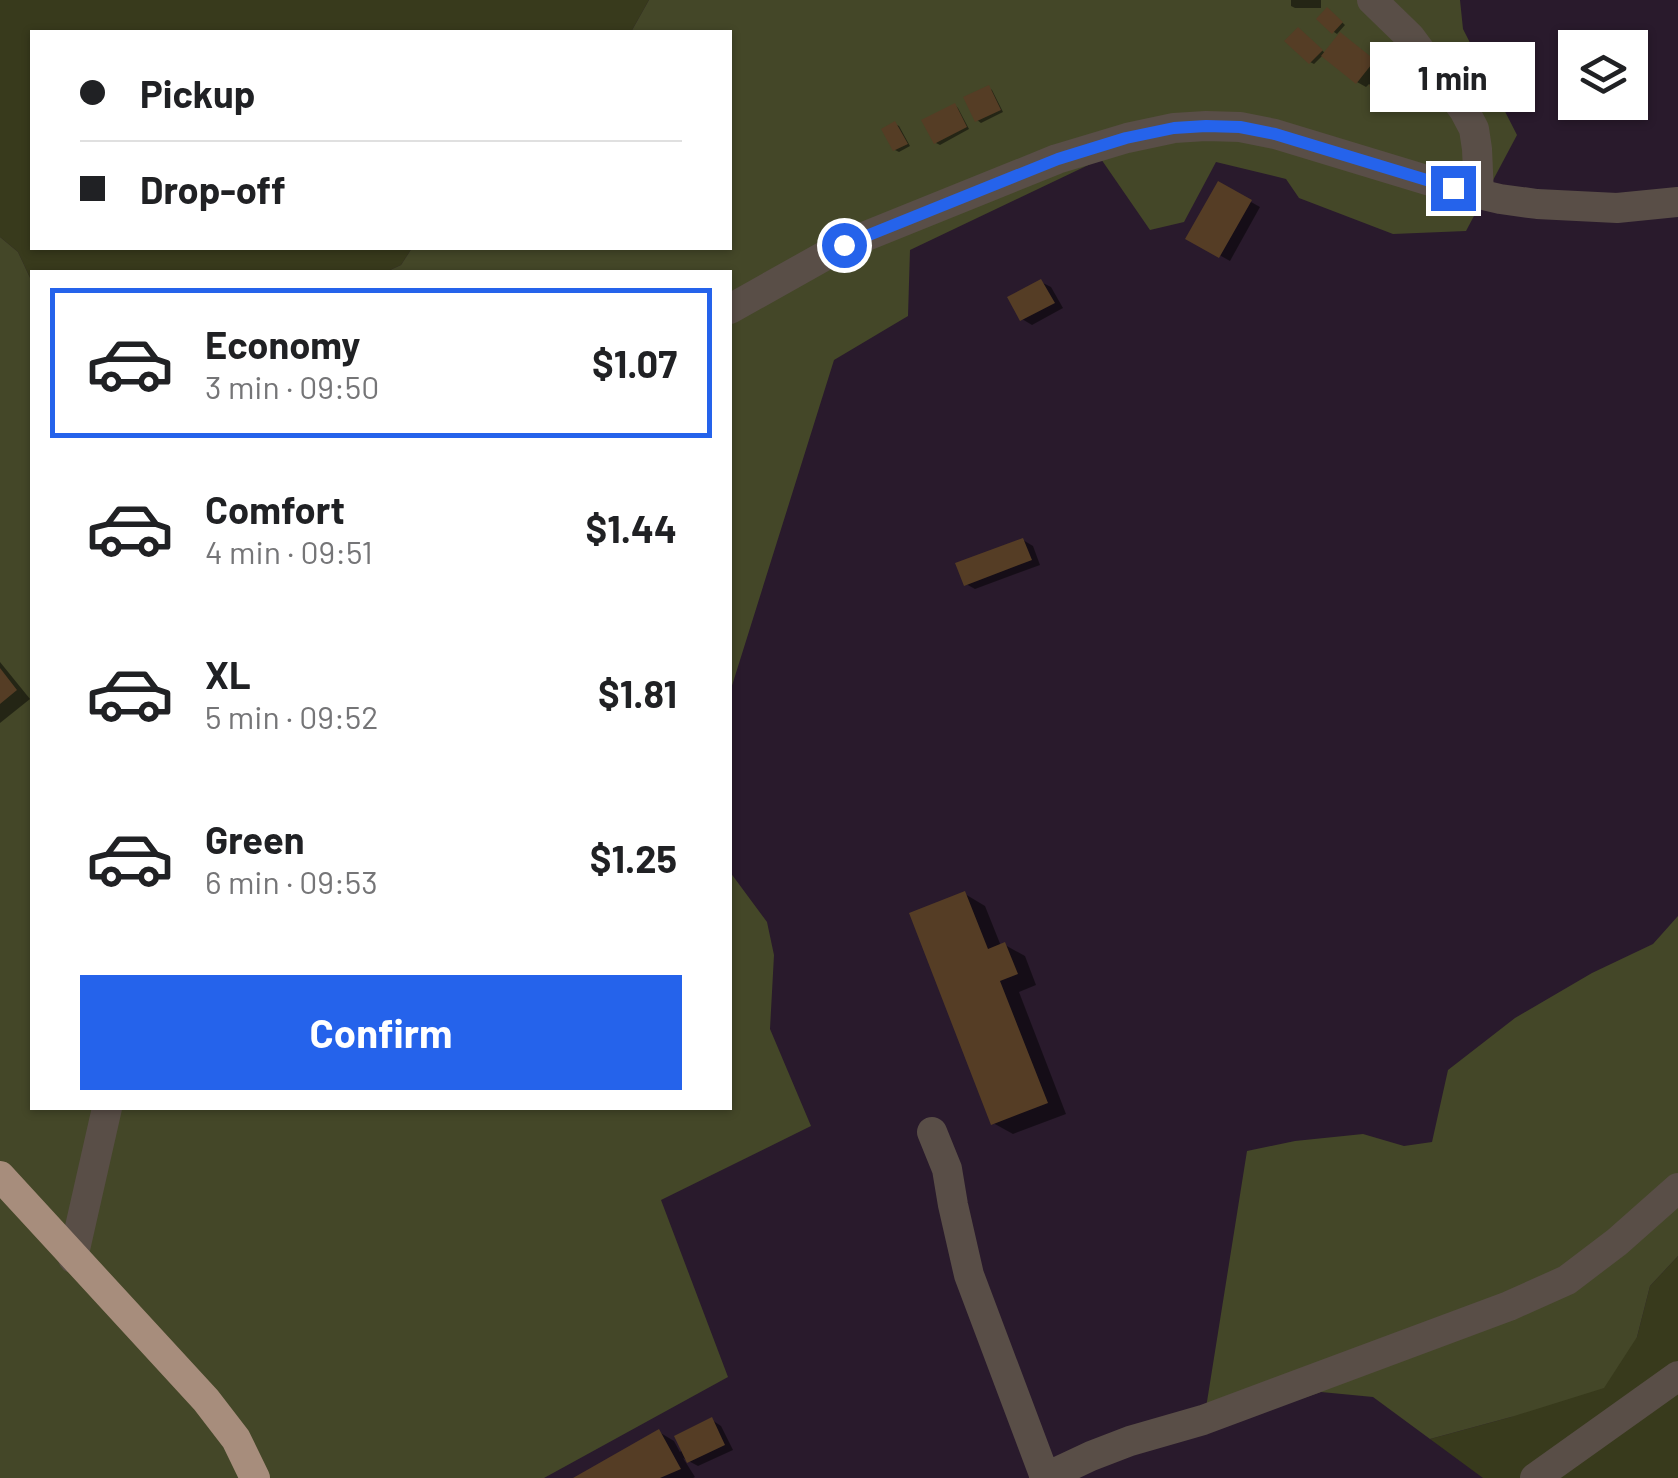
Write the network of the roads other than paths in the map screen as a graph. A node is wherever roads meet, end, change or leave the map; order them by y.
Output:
1 (1372, 0) edge
2 (1480, 194) junction
3 (1678, 202) edge
4 (732, 308) edge
5 (107, 1110) edge
6 (932, 1132) dead end
7 (0, 1176) edge
8 (1678, 1188) edge
9 (74, 1258) junction
10 (1678, 1376) edge
11 (255, 1478) edge
12 (1044, 1478) edge
13 (1535, 1478) edge

1 - 2 street
2 - 3 street
2 - 4 street
5 - 9 street
6 - 12 street
7 - 9 highway
8 - 12 street
9 - 11 highway
10 - 13 street

